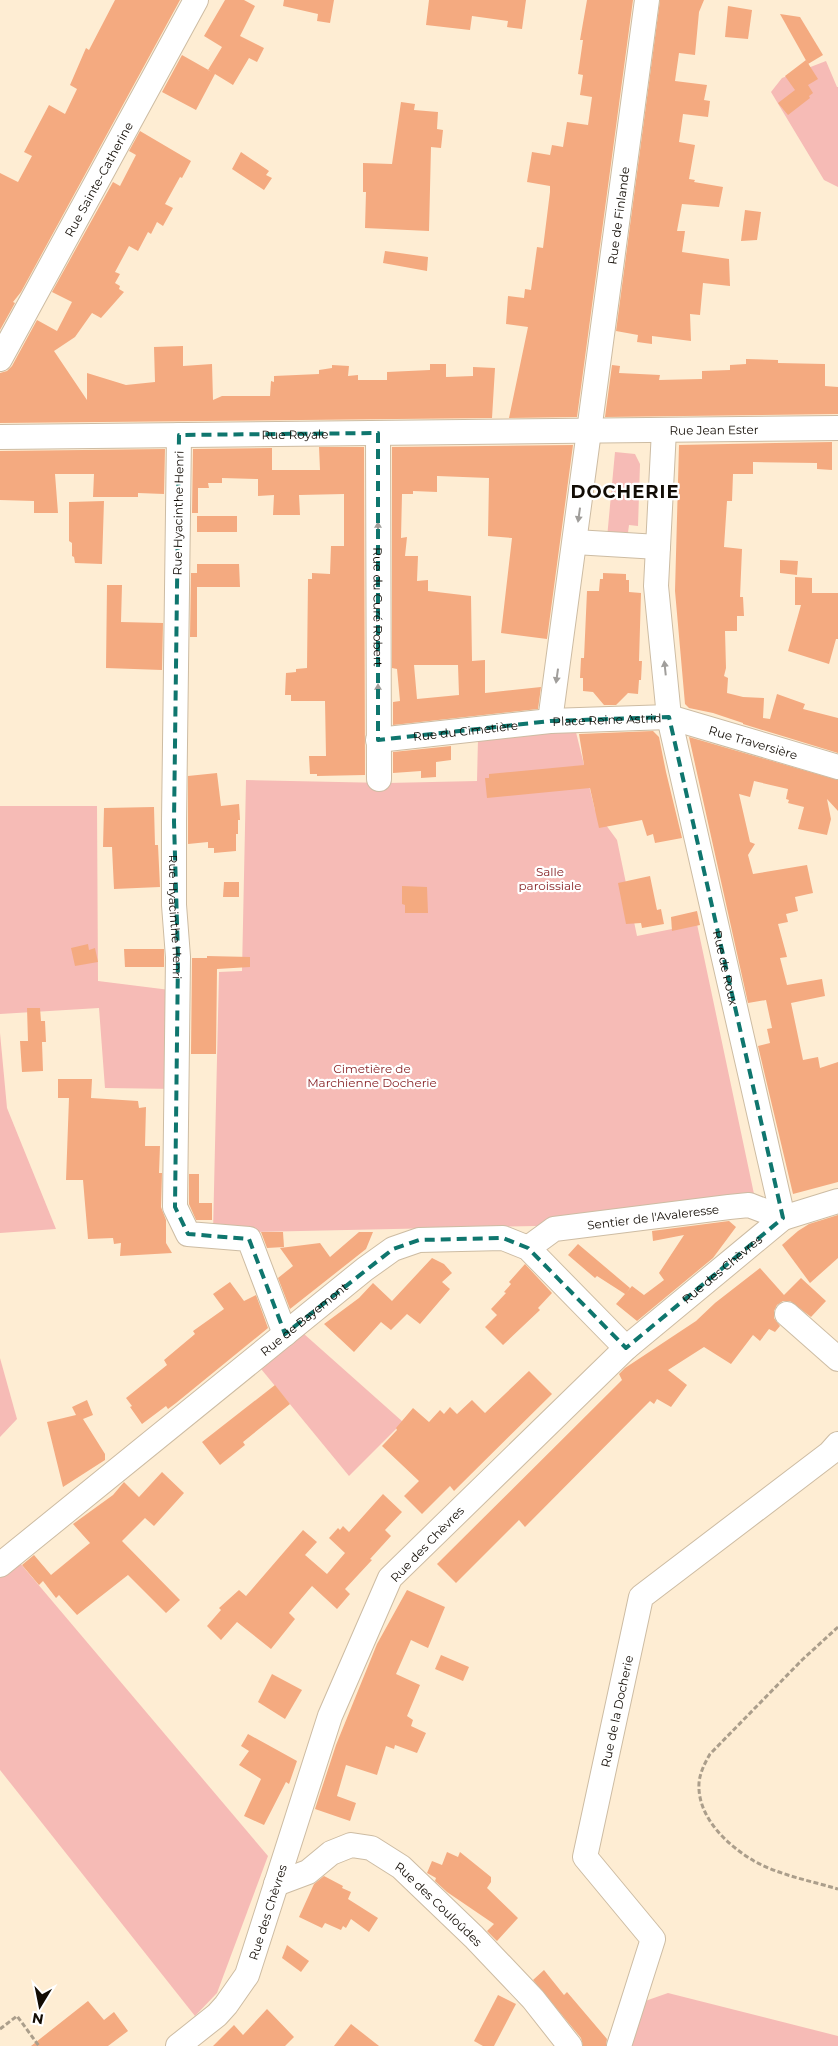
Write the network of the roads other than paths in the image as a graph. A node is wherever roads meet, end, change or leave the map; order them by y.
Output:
1 (196, 0) edge
2 (647, 0) edge
3 (0, 359) edge
4 (838, 428) edge
5 (664, 430) junction
6 (590, 432) junction
7 (378, 434) junction
8 (179, 435) junction
9 (0, 437) edge
10 (575, 542) junction
11 (658, 547) junction
12 (669, 717) junction
13 (550, 721) junction
14 (378, 740) junction
15 (838, 767) edge
16 (379, 779) dead end
17 (838, 1201) edge
18 (783, 1218) junction
19 (528, 1248) junction
20 (787, 1314) dead end
21 (285, 1334) junction
22 (626, 1348) junction
23 (838, 1359) edge
24 (838, 1444) edge
25 (0, 1565) edge
26 (276, 1884) junction
27 (178, 2046) edge
28 (570, 2046) edge
29 (619, 2046) edge

1 - 3 street, Rue Sainte-Catherine
2 - 6 street, Rue de Finlande
4 - 5 street, Rue Jean Ester
5 - 6 street, Rue Jean Ester
5 - 11 street, Place Reine Astrid
6 - 7 street, Rue Royale
6 -> 10 street, Place Reine Astrid
7 - 8 street, Rue Royale
14 -> 7 street, Rue du Curé Robert
8 - 9 street, Rue Royale
8 - 21 street, Rue Hyacinthe Henri
10 - 11 street
10 -> 13 street, Place Reine Astrid
12 -> 11 street, Place Reine Astrid
12 - 13 street, Place Reine Astrid
12 - 15 street, Rue Traversière
12 - 18 street, Rue de Roux
13 - 14 street, Rue du Cimetière
14 - 16 street, Rue du Curé Robert
17 - 18 street, Rue des Chèvres
18 - 19 street, Sentier de l'Avaleresse
18 - 22 street, Rue des Chèvres
19 - 21 street, Rue de Bayemont
19 - 22 street, Rue de Bayemont
20 - 23 street
21 - 25 street, Rue de Bayemont
22 - 26 street, Rue des Chèvres
24 - 29 street, Rue de la Docherie
26 - 27 street, Rue des Chèvres
26 - 28 street, Rue des Couloûdes

